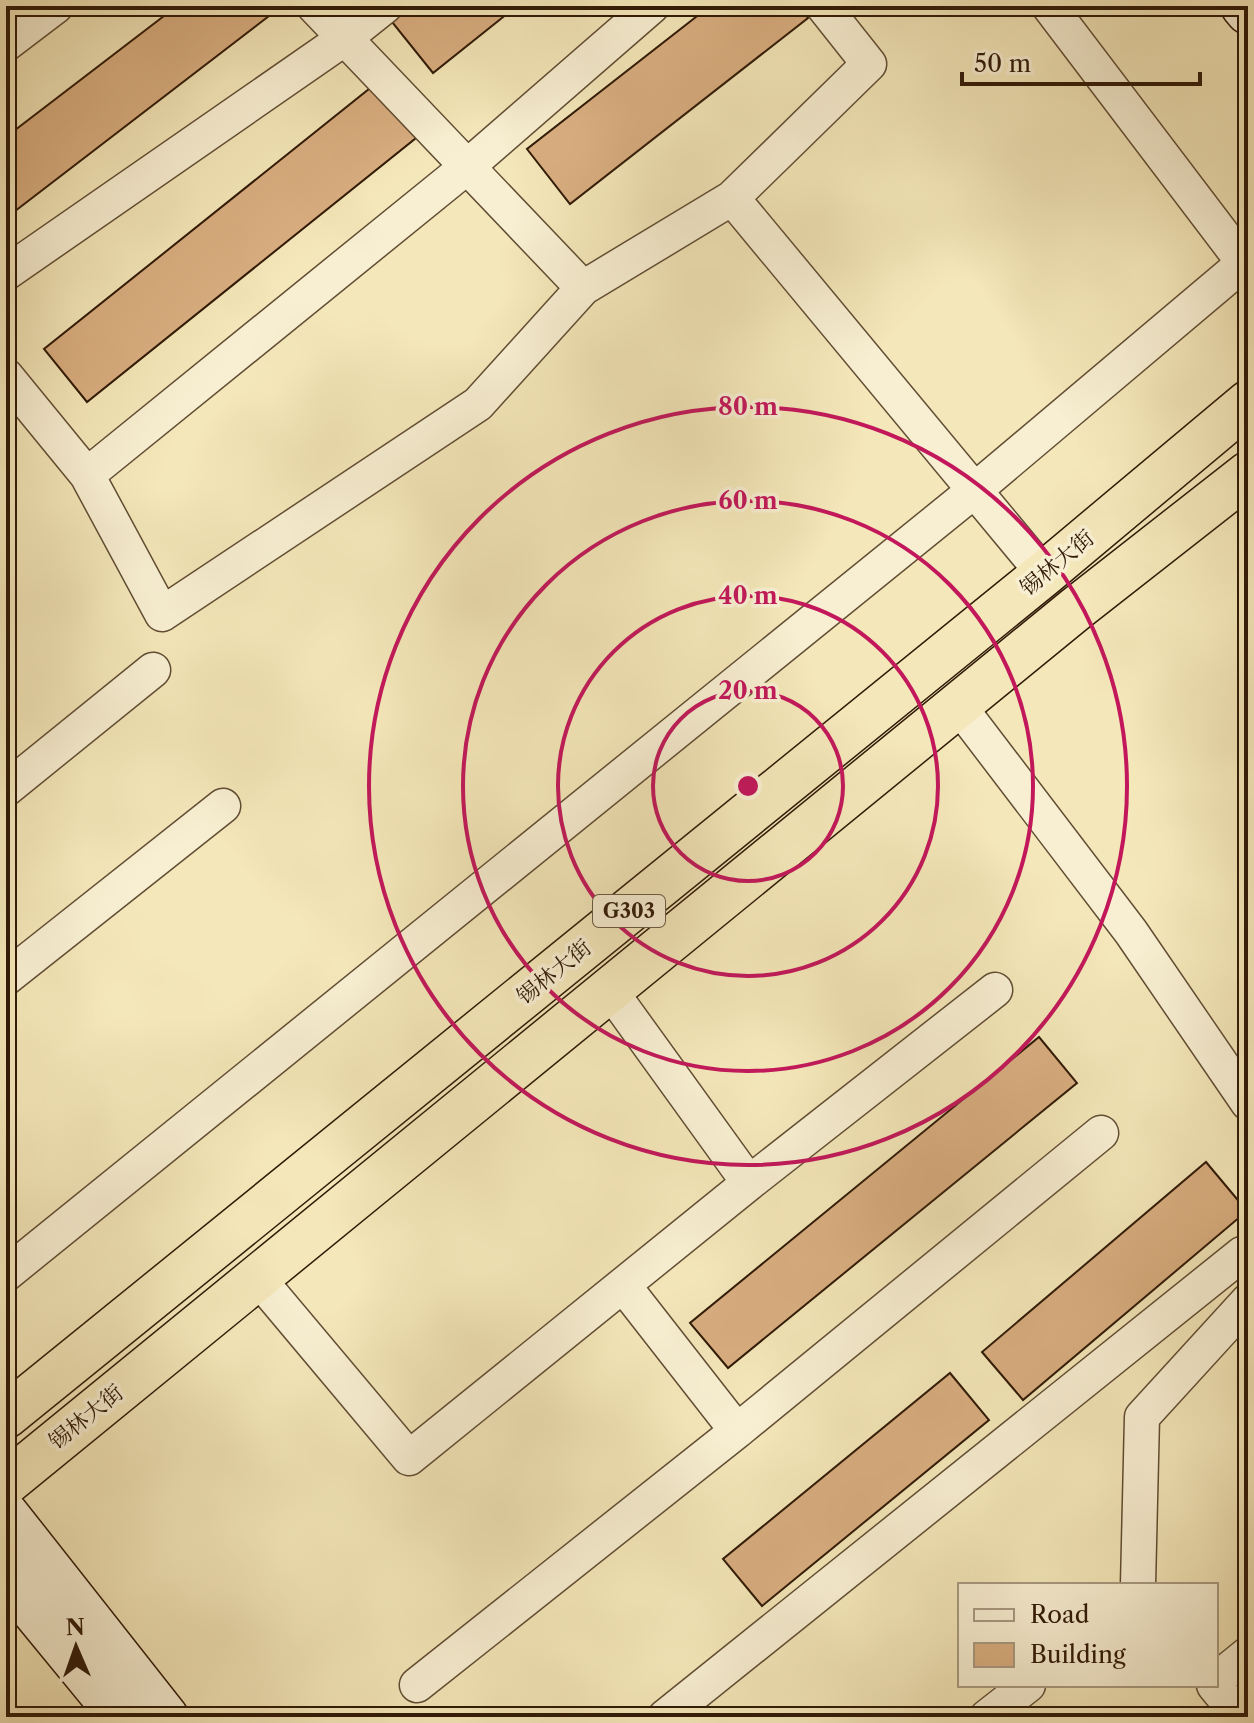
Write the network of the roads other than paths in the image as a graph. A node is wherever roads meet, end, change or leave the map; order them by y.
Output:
1 (56, 6) edge
2 (314, 6) edge
3 (385, 6) edge
4 (652, 6) edge
5 (823, 6) edge
6 (1049, 6) edge
7 (1243, 6) edge
8 (1248, 12) edge
9 (345, 38) junction
10 (6, 44) edge
11 (468, 166) junction
12 (732, 198) junction
13 (6, 273) edge
14 (583, 288) junction
15 (6, 376) edge
16 (1248, 403) edge
17 (1248, 474) edge
18 (87, 475) junction
19 (975, 490) junction
20 (1044, 574) junction
21 (153, 670) dead end
22 (958, 705) junction
23 (6, 789) edge
24 (223, 806) dead end
25 (6, 978) edge
26 (609, 989) junction
27 (995, 990) dead end
28 (1248, 1103) edge
29 (1101, 1133) dead end
30 (749, 1183) junction
31 (1248, 1254) edge
32 (6, 1274) edge
33 (257, 1277) junction
34 (623, 1285) junction
35 (1248, 1301) edge
36 (6, 1416) edge
37 (737, 1431) junction
38 (6, 1483) edge
39 (6, 1514) edge
40 (6, 1577) edge
41 (1138, 1583) edge
42 (1248, 1654) edge
43 (1218, 1679) edge
44 (417, 1685) dead end
45 (1218, 1686) edge
46 (1025, 1687) edge
47 (121, 1717) edge
48 (166, 1717) edge
49 (665, 1717) edge
50 (987, 1717) edge
51 (1240, 1717) edge

1 - 10 street
2 - 9 street
3 - 9 street
4 - 11 street
5 - 12 street
6 - 19 street
7 - 8 street
9 - 11 street
9 - 13 street
11 - 14 street
11 - 18 street
12 - 14 street
12 - 19 street
14 - 18 street
15 - 18 street
16 - 20 highway, 锡林大街 / G303
17 - 22 highway, 锡林大街 / G303
19 - 20 street
19 - 32 street
20 - 36 highway, 锡林大街 / G303
21 - 23 street
22 - 26 highway, 锡林大街 / G303
22 - 28 street
24 - 25 street
26 - 30 street
26 - 33 highway, 锡林大街 / G303
27 - 30 street
29 - 37 street
30 - 34 street
31 - 49 street
33 - 34 street
33 - 38 highway, 锡林大街 / G303
34 - 37 street
35 - 41 street
37 - 44 street
39 - 48 street
40 - 47 street
42 - 43 street
45 - 51 street
46 - 50 street

